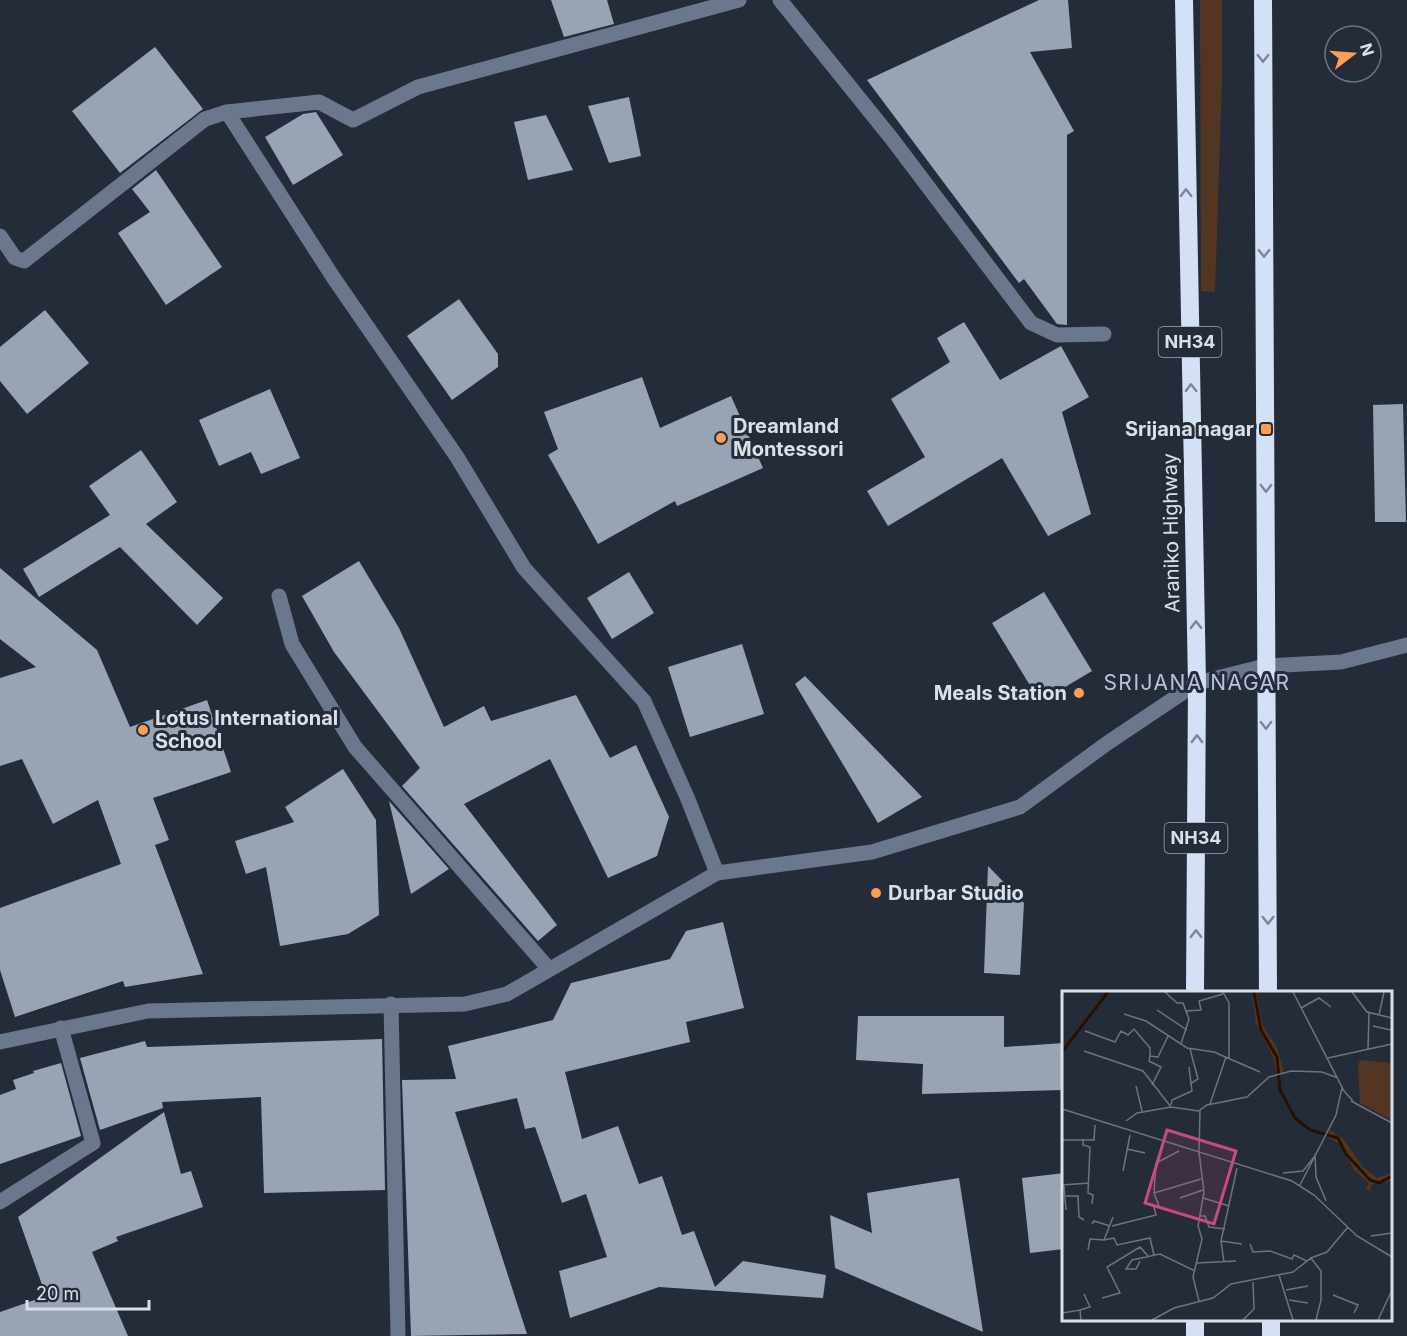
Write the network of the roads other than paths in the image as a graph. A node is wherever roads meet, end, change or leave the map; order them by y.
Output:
1 (739, 0) edge
2 (780, 0) edge
3 (1184, 0) edge
4 (1263, 0) edge
5 (227, 112) junction
6 (0, 236) edge
7 (1104, 334) dead end
8 (279, 596) dead end
9 (1407, 645) edge
10 (1265, 666) junction
11 (1197, 683) junction
12 (717, 873) junction
13 (549, 969) junction
14 (1195, 991) edge
15 (1268, 991) edge
16 (391, 1004) junction
17 (61, 1028) junction
18 (0, 1042) edge
19 (0, 1202) edge
20 (1194, 1321) edge
21 (1270, 1321) edge
22 (398, 1336) edge
23 (1195, 1336) edge
24 (1271, 1336) edge

1 - 5 street
2 - 7 street
11 -> 3 highway, Araniko Highway / NH34
4 -> 10 highway
5 - 6 street
5 - 12 street
8 - 13 street
9 - 10 street
10 - 11 street
10 -> 15 highway
11 - 12 street
14 -> 11 highway, Araniko Highway / NH34
12 - 13 street
13 - 16 street
16 - 17 street
16 - 22 street
17 - 18 street
17 - 19 street
20 - 23 highway
21 - 24 highway

